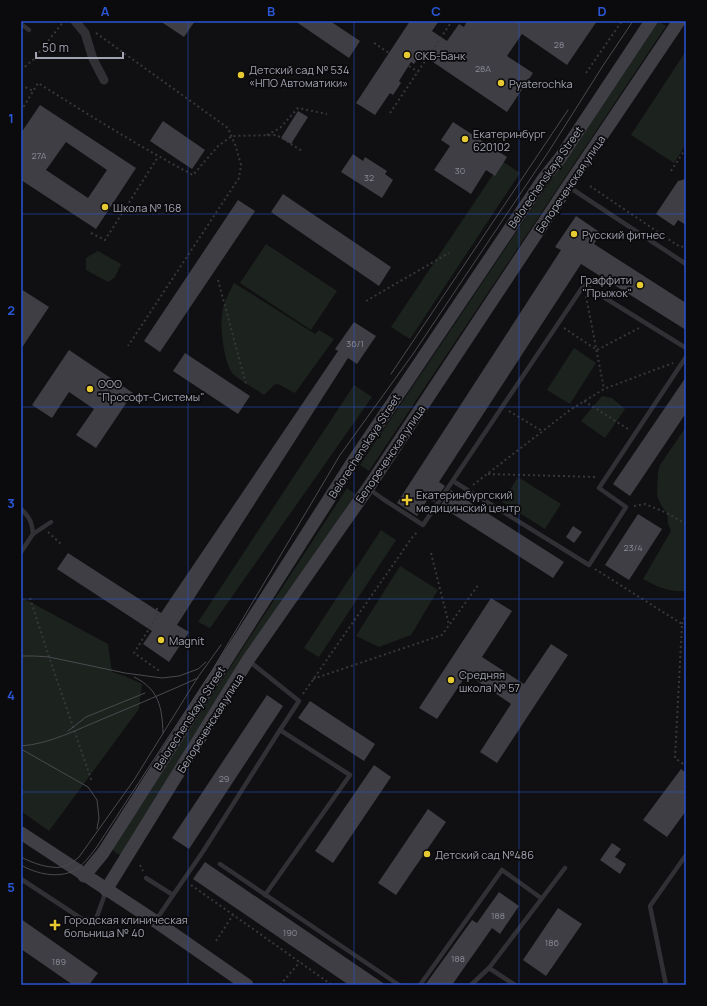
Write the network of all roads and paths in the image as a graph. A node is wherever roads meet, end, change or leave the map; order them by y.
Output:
1 (64, 21) edge
2 (75, 21) edge
3 (452, 21) edge
4 (622, 21) edge
5 (651, 21) edge
6 (679, 21) edge
7 (21, 24) edge
8 (29, 30) dead end
9 (92, 30) dead end
10 (374, 43) dead end
11 (389, 53) dead end
12 (408, 66) dead end
13 (21, 70) edge
14 (418, 72) junction
15 (586, 73) dead end
16 (104, 80) dead end
17 (21, 85) edge
18 (33, 91) junction
19 (21, 110) edge
20 (390, 113) dead end
21 (327, 114) dead end
22 (266, 135) junction
23 (232, 136) junction
24 (686, 148) edge
25 (302, 151) dead end
26 (158, 157) junction
27 (671, 171) dead end
28 (568, 186) junction
29 (590, 186) dead end
30 (91, 233) dead end
31 (686, 246) edge
32 (449, 253) dead end
33 (686, 264) edge
34 (218, 280) dead end
35 (584, 285) junction
36 (366, 301) dead end
37 (558, 324) junction
38 (647, 324) junction
39 (128, 346) dead end
40 (686, 348) edge
41 (597, 350) junction
42 (686, 358) edge
43 (246, 384) dead end
44 (604, 389) junction
45 (584, 401) junction
46 (502, 407) junction
47 (542, 431) junction
48 (635, 433) junction
49 (487, 474) junction
50 (606, 477) junction
51 (453, 481) junction
52 (368, 488) junction
53 (469, 490) junction
54 (626, 507) junction
55 (21, 509) edge
56 (51, 522) joint
57 (686, 524) edge
58 (424, 525) junction
59 (33, 534) junction
60 (62, 545) dead end
61 (21, 552) edge
62 (431, 553) dead end
63 (589, 565) junction
64 (479, 584) dead end
65 (30, 598) dead end
66 (157, 608) dead end
67 (686, 614) edge
68 (682, 624) junction
69 (449, 625) junction
70 (248, 660) junction
71 (161, 672) dead end
72 (312, 679) junction
73 (299, 701) junction
74 (280, 730) junction
75 (686, 766) edge
76 (92, 782) dead end
77 (21, 833) edge
78 (686, 855) edge
79 (220, 864) dead end
80 (565, 868) dead end
81 (84, 876) junction
82 (146, 878) dead end
83 (21, 879) edge
84 (191, 885) dead end
85 (106, 890) junction
86 (173, 895) junction
87 (265, 895) junction
88 (541, 898) junction
89 (233, 915) junction
90 (155, 921) junction
91 (216, 941) dead end
92 (300, 962) junction
93 (489, 968) junction
94 (247, 985) edge
95 (280, 985) edge
96 (332, 985) edge
97 (399, 985) edge
98 (420, 985) edge
99 (470, 985) edge
100 (515, 985) edge
101 (666, 985) edge

1 - 13 path
2 - 16 street
3 - 14 path
4 - 15 path
5 - 81 street, Belorechenskaya Street
6 - 28 street, Белореченская улица
7 - 8 lane
9 - 23 path
10 - 11 path
12 - 14 path
14 - 20 path
17 - 18 path
18 - 19 path
18 - 26 path
21 - 22 path
22 - 23 path
22 - 25 path
23 - 26 path
23 - 39 path
24 - 27 path
26 - 30 path
28 - 33 lane
28 - 52 street, Белореченская улица
29 - 31 path
32 - 36 path
34 - 43 path
35 - 37 lane
35 - 38 lane
35 - 41 path
37 - 41 path
37 - 46 lane
38 - 40 lane
38 - 41 path
41 - 44 path
42 - 44 path
42 - 48 lane
44 - 45 path
45 - 47 path
45 - 48 path
46 - 47 path
46 - 51 lane
47 - 49 path
48 - 50 lane
49 - 50 path
49 - 53 path
50 - 54 lane
51 - 53 lane
51 - 58 lane
52 - 58 lane
52 - 70 street, Белореченская улица
53 - 63 lane
54 - 57 path
54 - 63 lane
55 - 59 lane
56 - 59 lane
56 - 60 path
58 - 72 path
59 - 61 lane
62 - 69 path
63 - 68 path
64 - 69 path
65 - 76 path
66 - 71 path
67 - 68 path
68 - 75 path
69 - 72 path
70 - 73 lane
70 - 85 street, Белореченская улица
72 - 73 path
73 - 74 lane
74 - 86 lane
74 - 87 lane
77 - 81 street
78 - 101 lane
79 - 87 lane
80 - 88 lane
81 - 85 street
82 - 86 lane
83 - 85 lane
84 - 89 path
85 - 90 street
86 - 90 lane
87 - 97 lane
88 - 93 lane
88 - 98 lane
89 - 91 path
89 - 92 path
90 - 94 street
92 - 95 path
92 - 96 path
93 - 99 lane
93 - 100 lane

